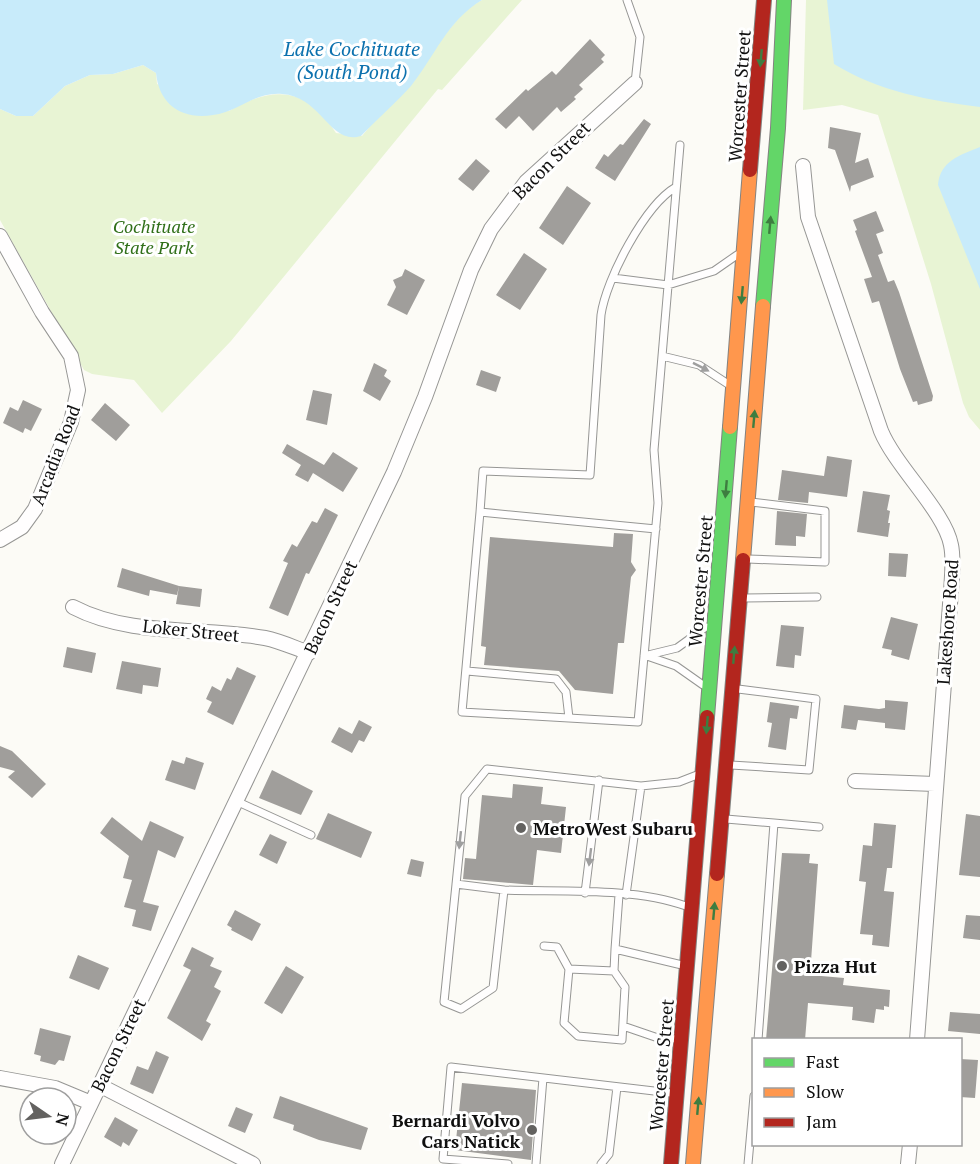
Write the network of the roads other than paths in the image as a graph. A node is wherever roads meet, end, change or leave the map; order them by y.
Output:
1 (627, 0) edge
2 (764, 0) edge
3 (784, 0) edge
4 (635, 83) joint
5 (680, 145) dead end
6 (803, 166) dead end
7 (676, 187) junction
8 (0, 236) edge
9 (746, 247) junction
10 (613, 278) junction
11 (668, 285) junction
12 (662, 356) junction
13 (734, 390) junction
14 (747, 501) junction
15 (480, 512) junction
16 (656, 529) junction
17 (3, 539) edge
18 (742, 559) junction
19 (818, 597) dead end
20 (739, 598) junction
21 (73, 607) dead end
22 (716, 616) junction
23 (309, 653) junction
24 (644, 656) junction
25 (467, 671) junction
26 (732, 688) junction
27 (709, 691) junction
28 (569, 718) junction
29 (726, 765) junction
30 (703, 771) junction
31 (599, 780) junction
32 (855, 781) dead end
33 (935, 784) junction
34 (641, 786) junction
35 (236, 801) junction
36 (721, 818) junction
37 (774, 823) junction
38 (819, 827) dead end
39 (311, 835) dead end
40 (456, 884) junction
41 (504, 890) junction
42 (585, 893) junction
43 (623, 895) junction
44 (692, 908) junction
45 (544, 946) dead end
46 (615, 949) junction
47 (687, 966) junction
48 (569, 969) junction
49 (614, 971) junction
50 (623, 1026) junction
51 (758, 1038) edge
52 (917, 1038) edge
53 (681, 1039) junction
54 (0, 1078) edge
55 (543, 1078) junction
56 (99, 1085) junction
57 (617, 1087) junction
58 (677, 1094) junction
59 (91, 1103) junction
60 (752, 1110) edge
61 (909, 1146) edge
62 (62, 1164) edge
63 (253, 1164) edge
64 (508, 1164) edge
65 (536, 1164) edge
66 (601, 1164) edge
67 (658, 1164) edge
68 (671, 1164) edge
69 (693, 1164) edge
70 (748, 1164) edge
71 (908, 1164) edge

1 - 4 lane
2 -> 9 highway, Worcester Street
14 -> 3 highway
4 - 23 street, Bacon Street
5 - 7 lane
6 - 33 street, Lakeshore Road
7 - 10 lane
7 - 11 lane
8 - 17 street, Arcadia Road
9 - 11 lane
9 -> 13 highway, Worcester Street
10 - 11 lane
10 - 15 lane
11 - 12 lane
12 -> 13 lane
12 - 16 lane
13 -> 22 highway, Worcester Street
14 - 18 highway
14 - 18 lane
15 - 16 lane
15 - 25 lane
16 - 24 lane
18 - 20 highway
19 - 20 lane
26 -> 20 highway
21 - 23 street, Loker Street
22 - 24 lane
22 - 27 highway, Worcester Street
23 - 35 street, Bacon Street
24 - 27 lane
24 - 28 lane
25 - 28 lane
25 - 28 lane
26 - 29 highway
26 - 29 lane
27 -> 30 highway, Worcester Street
29 - 36 highway
30 - 34 lane
30 - 44 highway, Worcester Street
31 - 34 lane
31 -> 40 lane
31 -> 42 lane
32 - 33 street
33 - 52 street, Lakeshore Road
34 - 43 lane
35 - 39 lane
35 - 56 street, Bacon Street
36 - 37 lane
69 -> 36 highway
37 - 38 lane
37 - 51 lane
40 - 41 lane
40 - 41 lane
41 - 42 lane
42 - 43 lane
43 - 44 lane
43 - 46 lane
44 - 47 highway, Worcester Street
45 - 48 lane
46 - 47 lane
46 - 49 lane
47 - 53 highway, Worcester Street
48 - 49 lane
48 - 50 lane
49 - 50 lane
50 - 53 lane
53 - 58 highway, Worcester Street
54 - 59 street
55 - 57 lane
55 - 64 lane
55 - 65 lane
56 - 59 street, Bacon Street
56 - 63 street
57 - 58 lane
57 - 66 lane
58 - 67 highway
58 - 68 highway, Worcester Street
59 - 62 street, Bacon Street
60 - 70 lane
61 - 71 street

